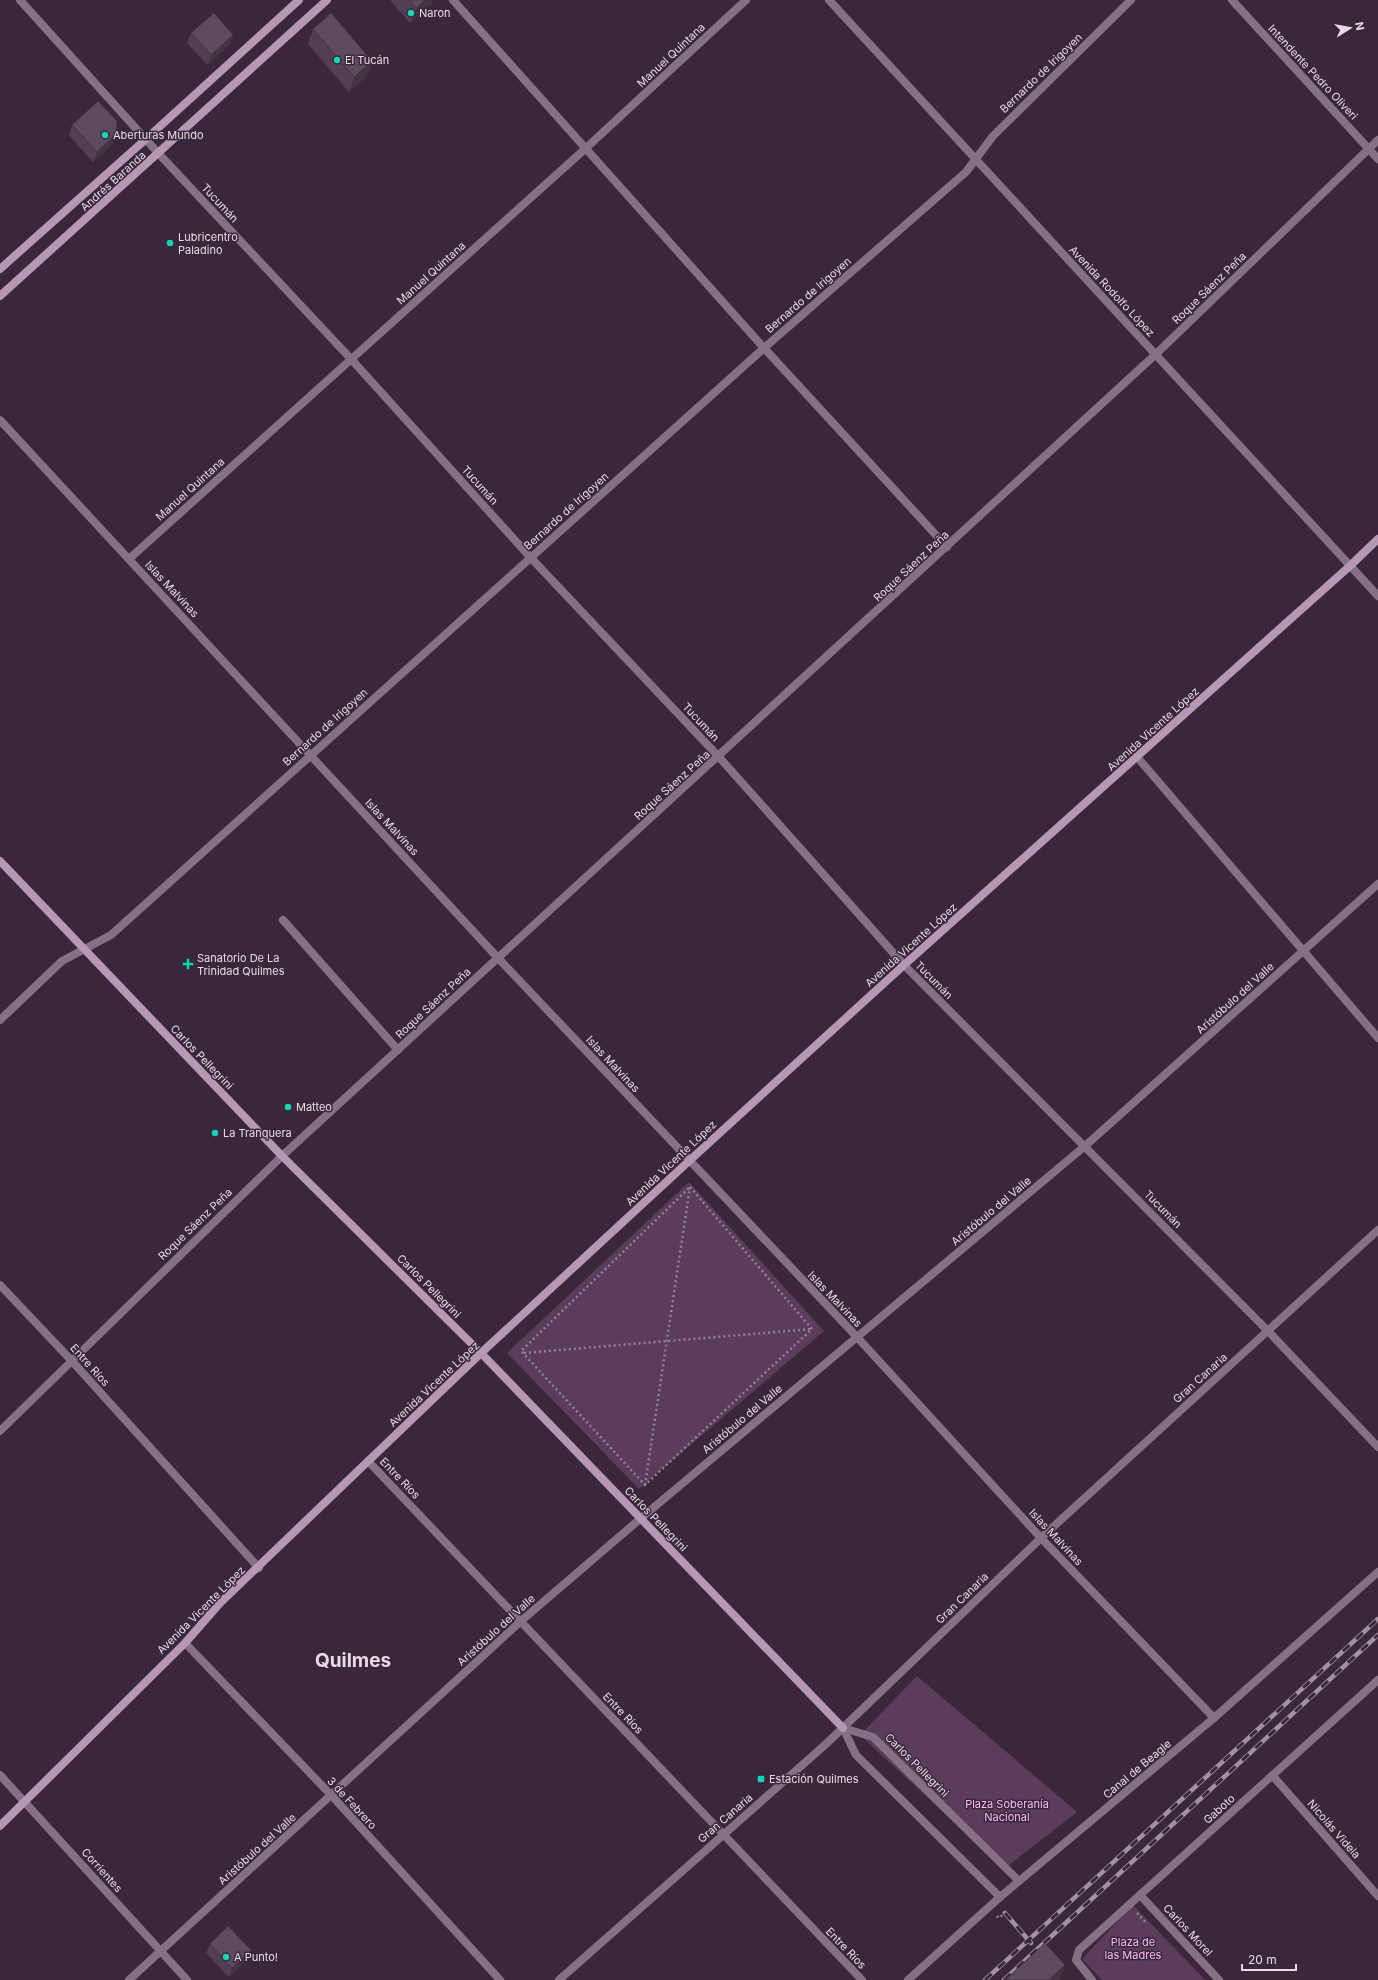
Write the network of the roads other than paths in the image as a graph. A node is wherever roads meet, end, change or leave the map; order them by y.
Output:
1 (20, 0) edge
2 (299, 0) edge
3 (327, 0) edge
4 (453, 0) edge
5 (746, 0) edge
6 (829, 0) edge
7 (1131, 0) edge
8 (1232, 0) edge
9 (146, 139) junction
10 (1378, 140) edge
11 (585, 149) junction
12 (1369, 149) junction
13 (159, 154) junction
14 (1378, 159) edge
15 (976, 160) junction
16 (0, 269) edge
17 (0, 296) edge
18 (764, 348) junction
19 (1156, 354) junction
20 (351, 359) junction
21 (0, 420) edge
22 (1378, 539) edge
23 (947, 547) junction
24 (531, 558) junction
25 (129, 559) junction
26 (1351, 565) junction
27 (1378, 596) edge
28 (310, 755) junction
29 (719, 757) junction
30 (1138, 758) junction
31 (0, 861) edge
32 (1378, 884) edge
33 (284, 920) dead end
34 (82, 949) junction
35 (1304, 951) junction
36 (498, 958) junction
37 (904, 965) junction
38 (0, 1020) edge
39 (1378, 1038) edge
40 (398, 1050) junction
41 (1085, 1146) junction
42 (282, 1156) junction
43 (689, 1161) junction
44 (1378, 1230) edge
45 (0, 1285) edge
46 (1268, 1331) junction
47 (857, 1337) junction
48 (482, 1354) junction
49 (71, 1360) junction
50 (0, 1431) edge
51 (1378, 1447) edge
52 (368, 1461) junction
53 (640, 1519) junction
54 (1041, 1538) junction
55 (259, 1568) junction
56 (1378, 1572) edge
57 (521, 1621) junction
58 (186, 1642) junction
59 (1378, 1680) edge
60 (1214, 1718) junction
61 (843, 1728) junction
62 (0, 1775) edge
63 (1273, 1776) junction
64 (332, 1796) junction
65 (24, 1802) junction
66 (0, 1826) edge
67 (723, 1834) junction
68 (1019, 1881) junction
69 (1140, 1895) junction
70 (1378, 1896) edge
71 (1000, 1897) junction
72 (161, 1951) junction
73 (129, 1980) edge
74 (187, 1980) edge
75 (500, 1980) edge
76 (558, 1980) edge
77 (862, 1980) edge
78 (908, 1980) edge
79 (1092, 1980) edge
80 (1219, 1980) edge

1 - 9 street, Tucumán
2 - 9 main road, Andrés Baranda
3 - 13 main road, Andrés Baranda
4 - 11 street
5 - 11 street, Manuel Quintana
6 - 15 street, Avenida Rodolfo López
7 - 15 street, Bernardo de Irigoyen
8 - 12 street, Intendente Pedro Oliveri
9 - 13 street, Tucumán
9 - 16 main road, Andrés Baranda
10 - 12 street, Roque Sáenz Peña
11 - 18 street
11 - 20 street, Manuel Quintana
12 - 14 street, Intendente Pedro Oliveri
12 - 19 street, Roque Sáenz Peña
13 - 17 main road, Andrés Baranda
13 - 20 street, Tucumán
15 - 18 street, Bernardo de Irigoyen
15 - 19 street, Avenida Rodolfo López
18 - 23 street
18 - 24 street, Bernardo de Irigoyen
19 - 23 street, Roque Sáenz Peña
19 - 26 street, Avenida Rodolfo López
20 - 24 street, Tucumán
20 - 25 street, Manuel Quintana
21 - 25 street, Islas Malvinas
22 - 26 main road, Avenida Vicente López
23 - 29 street, Roque Sáenz Peña
24 - 28 street, Bernardo de Irigoyen
24 - 29 street, Tucumán
25 - 28 street, Islas Malvinas
26 - 27 street, Avenida Rodolfo López
26 - 30 main road, Avenida Vicente López
28 - 34 street, Bernardo de Irigoyen
28 - 36 street, Islas Malvinas
29 - 36 street, Roque Sáenz Peña
29 - 37 street, Tucumán
30 - 35 street
30 - 37 main road, Avenida Vicente López
31 - 34 main road, Carlos Pellegrini
32 - 35 street, Aristóbulo del Valle
33 - 40 street
34 - 38 street, Bernardo de Irigoyen
34 - 42 main road, Carlos Pellegrini
35 - 39 street
35 - 41 street, Aristóbulo del Valle
36 - 40 street, Roque Sáenz Peña
36 - 43 street, Islas Malvinas
37 - 41 street, Tucumán
37 - 43 main road, Avenida Vicente López
40 - 42 street, Roque Sáenz Peña
41 - 46 street, Tucumán
41 - 47 street, Aristóbulo del Valle
42 - 48 main road, Carlos Pellegrini
42 - 49 street, Roque Sáenz Peña
43 - 47 street, Islas Malvinas
43 - 48 main road, Avenida Vicente López
44 - 46 street, Gran Canaria
45 - 49 street, Entre Ríos
46 - 51 street, Tucumán
46 - 54 street, Gran Canaria
47 - 53 street, Aristóbulo del Valle
47 - 54 street, Islas Malvinas
48 - 52 main road, Avenida Vicente López
48 - 53 main road, Carlos Pellegrini
49 - 50 street, Roque Sáenz Peña
49 - 55 street, Entre Ríos
52 - 55 main road, Avenida Vicente López
52 - 57 street, Entre Ríos
53 - 57 street, Aristóbulo del Valle
53 - 61 main road, Carlos Pellegrini
54 - 60 street, Islas Malvinas
54 - 61 street, Gran Canaria
55 - 58 main road, Avenida Vicente López
56 - 60 street, Canal de Beagle
57 - 64 street, Aristóbulo del Valle
57 - 67 street, Entre Ríos
58 - 64 street, 3 de Febrero
58 - 65 main road, Avenida Vicente López
59 - 63 street, Gaboto
60 - 68 street, Canal de Beagle
61 - 67 street, Gran Canaria
61 - 68 street, Carlos Pellegrini
61 - 71 street, Carlos Pellegrini
62 - 65 street, Corrientes
63 - 69 street, Gaboto
63 - 70 street, Nicolás Videla
64 - 72 street, Aristóbulo del Valle
64 - 75 street, 3 de Febrero
65 - 66 main road, Avenida Vicente López
65 - 72 street, Corrientes
67 - 76 street, Gran Canaria
67 - 77 street, Entre Ríos
68 - 71 street, Canal de Beagle
69 - 79 street, Gaboto
69 - 80 street, Carlos Morel
71 - 78 street, Canal de Beagle
72 - 73 street, Aristóbulo del Valle
72 - 74 street, Corrientes

